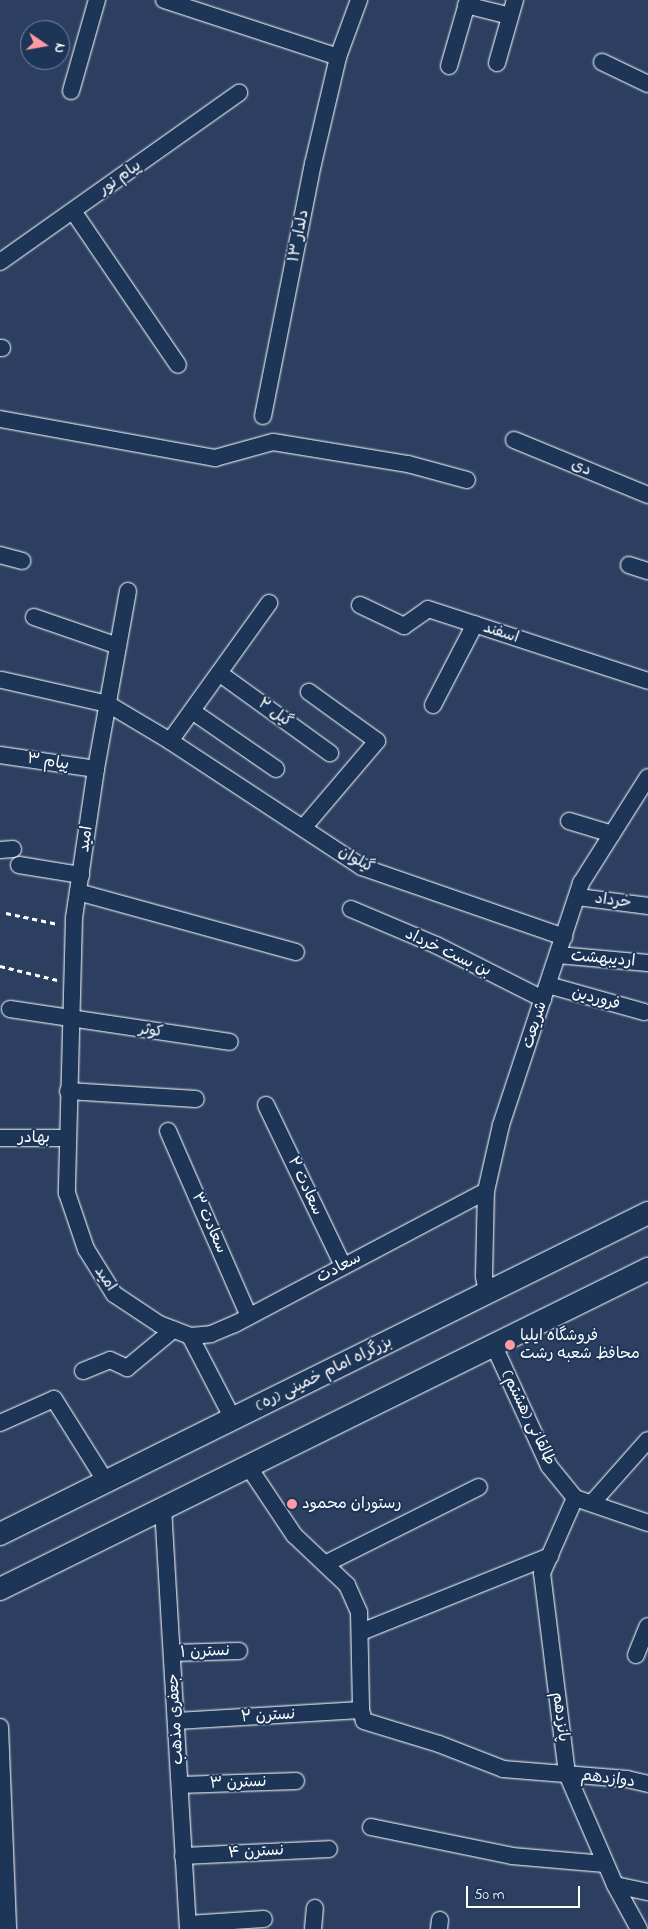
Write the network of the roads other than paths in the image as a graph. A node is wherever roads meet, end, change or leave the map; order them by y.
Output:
1 (97, 0) edge
2 (164, 0) edge
3 (358, 0) edge
4 (467, 3) edge
5 (513, 8) edge
6 (338, 57) junction
7 (602, 62) dead end
8 (497, 63) dead end
9 (449, 66) dead end
10 (648, 84) edge
11 (71, 91) dead end
12 (239, 93) dead end
13 (73, 210) junction
14 (0, 262) edge
15 (178, 364) dead end
16 (263, 416) dead end
17 (0, 419) edge
18 (514, 440) dead end
19 (467, 480) dead end
20 (648, 495) edge
21 (0, 555) edge
22 (22, 561) dead end
23 (629, 565) dead end
24 (648, 571) edge
25 (128, 591) dead end
26 (269, 603) dead end
27 (360, 605) dead end
28 (34, 617) dead end
29 (475, 624) junction
30 (118, 646) junction
31 (220, 673) junction
32 (2, 680) dead end
33 (648, 681) edge
34 (309, 692) dead end
35 (108, 704) junction
36 (433, 705) dead end
37 (192, 711) junction
38 (170, 741) junction
39 (330, 753) dead end
40 (0, 755) edge
41 (96, 769) junction
42 (276, 769) dead end
43 (648, 777) edge
44 (643, 800) edge
45 (569, 821) dead end
46 (303, 828) junction
47 (612, 834) junction
48 (19, 865) dead end
49 (81, 875) junction
50 (78, 892) junction
51 (578, 897) junction
52 (648, 906) edge
53 (351, 908) dead end
54 (564, 937) junction
55 (296, 952) dead end
56 (558, 955) junction
57 (648, 963) edge
58 (545, 992) junction
59 (10, 1010) dead end
60 (644, 1012) dead end
61 (71, 1020) junction
62 (230, 1042) dead end
63 (68, 1091) junction
64 (196, 1099) dead end
65 (266, 1105) dead end
66 (168, 1131) dead end
67 (0, 1138) edge
68 (68, 1138) junction
69 (486, 1191) junction
70 (648, 1213) edge
71 (343, 1266) junction
72 (648, 1269) edge
73 (487, 1293) junction
74 (249, 1316) junction
75 (173, 1330) junction
76 (190, 1336) junction
77 (494, 1346) junction
78 (83, 1371) dead end
79 (233, 1419) junction
80 (0, 1423) edge
81 (648, 1440) edge
82 (248, 1466) junction
83 (106, 1482) junction
84 (480, 1487) dead end
85 (576, 1498) junction
86 (592, 1503) junction
87 (163, 1508) junction
88 (648, 1523) edge
89 (0, 1534) edge
90 (550, 1556) junction
91 (325, 1564) junction
92 (0, 1589) edge
93 (648, 1626) edge
94 (361, 1632) junction
95 (239, 1651) dead end
96 (172, 1653) junction
97 (636, 1655) dead end
98 (361, 1710) junction
99 (176, 1721) junction
100 (0, 1727) edge
101 (567, 1774) junction
102 (296, 1780) dead end
103 (648, 1784) edge
104 (180, 1786) junction
105 (371, 1827) dead end
106 (329, 1848) dead end
107 (183, 1856) junction
108 (605, 1864) junction
109 (615, 1885) junction
110 (648, 1892) edge
111 (316, 1908) dead end
112 (264, 1919) dead end
113 (188, 1926) edge
114 (8, 1929) edge
115 (313, 1929) edge
116 (639, 1929) edge

1 - 11 street
2 - 6 street
3 - 6 street, دلدار ۱۳
4 - 5 street
4 - 9 street
5 - 8 street
6 - 16 street, دلدار ۱۳
7 - 10 street
12 - 13 street, پیام نور
13 - 14 street, پیام نور
13 - 15 street
17 - 19 street
18 - 20 street, دی
21 - 22 street
23 - 24 street
25 - 30 street, امید
26 - 31 street
27 - 29 street, اسفند
28 - 30 street
29 - 33 street, اسفند
29 - 36 street
30 - 35 street, امید
31 - 37 street
31 - 39 street, گیل ۲
32 - 35 street, گیلوان
34 - 46 street
35 - 38 street, گیلوان
35 - 41 street, امید
37 - 38 street
37 - 42 street
38 - 46 street, گیلوان
40 - 41 street, پیام ۳
41 - 49 street, امید
43 - 44 street, شریعت
44 - 47 street, شریعت
45 - 47 street
46 - 54 street, گیلوان
47 - 51 street, شریعت
48 - 49 street
49 - 50 street, امید
50 - 55 street
50 - 61 street, امید
51 - 52 street, خرداد
51 - 54 street, شریعت
53 - 58 street, بن بست خرداد
54 - 56 street, شریعت
56 - 57 street, اردیبهشت
56 - 58 street, شریعت
58 - 60 street, فروردین
58 - 69 street, شریعت
59 - 61 street, کوثر
61 - 62 street, کوثر
61 - 63 street, امید
63 - 64 street
63 - 68 street, امید
65 - 71 street, سعادت ۲
66 - 74 street, سعادت ۳
67 - 68 street, بهادر
68 - 75 street, امید
69 - 71 street, سعادت
69 - 73 street, شریعت
70 - 73 highway, بزرگراه امام خمینی (ره)
71 - 74 street, سعادت
72 - 77 highway
73 - 79 highway, بزرگراه امام خمینی (ره)
74 - 76 street, سعادت
75 - 76 street, امید
75 - 78 street
76 - 79 street
77 - 82 highway
77 - 85 street, طالقانی (هشتم)
79 - 83 highway, بزرگراه امام خمینی (ره)
80 - 83 street
81 - 86 street
82 - 87 highway
82 - 91 street
83 - 89 highway, بزرگراه امام خمینی (ره)
84 - 91 street
85 - 86 street
85 - 90 street, پانزدهم
86 - 88 street
87 - 92 highway
87 - 96 street, جعفری مذهب
90 - 94 street
90 - 101 street, پانزدهم
91 - 94 street
93 - 97 street
94 - 98 street
95 - 96 street, نسترن ۱
96 - 99 street, جعفری مذهب
98 - 99 street, نسترن ۲
98 - 101 street, دوازدهم
99 - 104 street, جعفری مذهب
100 - 114 street
101 - 103 street, دوازدهم
101 - 108 street, پانزدهم
102 - 104 street, نسترن ۳
104 - 107 street, جعفری مذهب
105 - 108 street
106 - 107 street, نسترن ۴
107 - 113 street, جعفری مذهب
108 - 109 street, پانزدهم
109 - 110 street
109 - 116 street, پانزدهم
111 - 115 street
112 - 113 street

